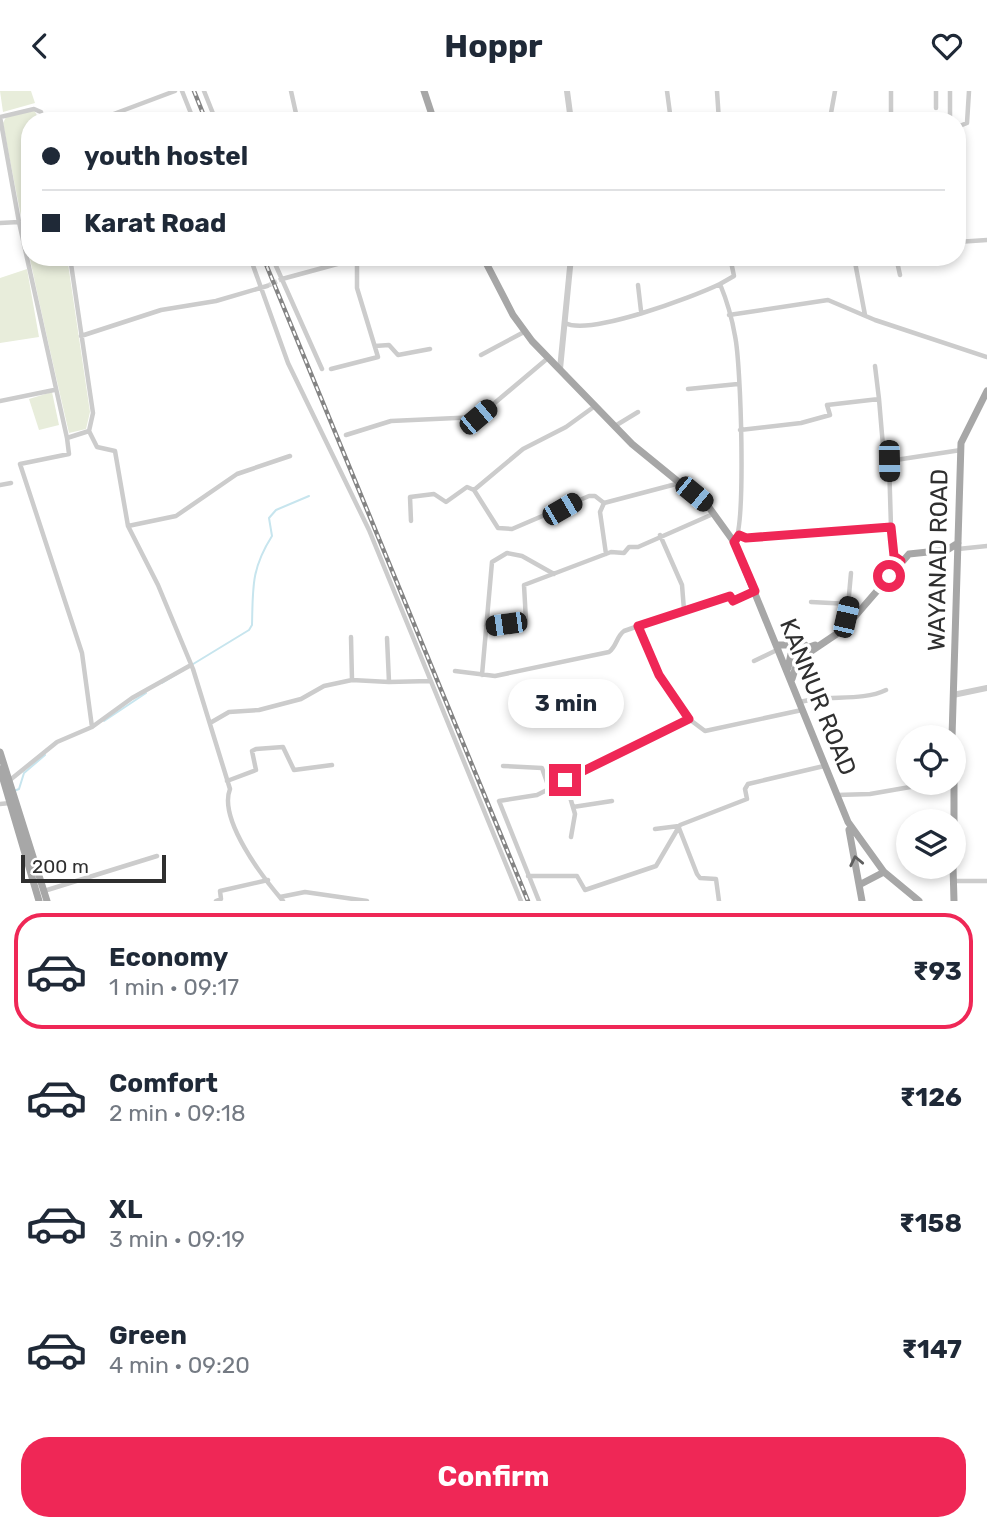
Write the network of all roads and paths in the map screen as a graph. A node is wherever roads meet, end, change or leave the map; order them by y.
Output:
1 (175, 91) edge
2 (182, 91) edge
3 (204, 91) edge
4 (291, 91) edge
5 (424, 91) edge
6 (567, 91) edge
7 (667, 91) edge
8 (717, 91) edge
9 (835, 91) edge
10 (891, 91) edge
11 (936, 91) edge
12 (950, 91) edge
13 (969, 91) edge
14 (936, 108) dead end
15 (21, 112) edge
16 (21, 112) edge
17 (41, 112) edge
18 (119, 112) edge
19 (190, 112) edge
20 (212, 112) edge
21 (296, 112) edge
22 (430, 112) edge
23 (570, 112) edge
24 (670, 112) edge
25 (718, 112) edge
26 (831, 112) edge
27 (891, 112) edge
28 (950, 112) edge
29 (0, 117) edge
30 (966, 123) edge
31 (19, 222) junction
32 (0, 223) edge
33 (21, 232) edge
34 (987, 240) edge
35 (966, 241) edge
36 (28, 266) edge
37 (71, 266) edge
38 (253, 266) edge
39 (276, 266) edge
40 (330, 266) edge
41 (358, 266) edge
42 (488, 266) edge
43 (570, 266) edge
44 (732, 266) edge
45 (856, 266) edge
46 (898, 266) edge
47 (900, 275) dead end
48 (282, 279) junction
49 (720, 284) junction
50 (638, 285) dead end
51 (267, 286) tunnel mouth
52 (260, 287) junction
53 (641, 311) junction
54 (729, 315) junction
55 (865, 316) junction
56 (564, 322) junction
57 (525, 331) junction
58 (81, 336) junction
59 (375, 346) junction
60 (430, 349) dead end
61 (481, 355) dead end
62 (987, 357) edge
63 (549, 358) junction
64 (875, 366) dead end
65 (322, 369) dead end
66 (331, 369) dead end
67 (560, 369) junction
68 (738, 384) junction
69 (688, 389) dead end
70 (54, 390) junction
71 (987, 391) edge
72 (879, 399) junction
73 (0, 401) edge
74 (595, 406) junction
75 (638, 412) dead end
76 (615, 426) junction
77 (740, 430) junction
78 (89, 431) junction
79 (346, 435) dead end
80 (67, 438) junction
81 (961, 450) junction
82 (290, 456) dead end
83 (889, 461) junction
84 (10, 483) dead end
85 (680, 483) junction
86 (0, 485) edge
87 (474, 490) junction
88 (604, 502) junction
89 (714, 513) junction
90 (411, 521) dead end
91 (128, 526) junction
92 (891, 527) junction
93 (660, 535) junction
94 (737, 538) junction
95 (958, 546) junction
96 (987, 546) edge
97 (947, 550) junction
98 (606, 554) junction
99 (901, 561) junction
100 (958, 561) junction
101 (851, 573) dead end
102 (555, 574) junction
103 (755, 591) junction
104 (811, 601) dead end
105 (850, 604) junction
106 (684, 610) junction
107 (849, 622) junction
108 (486, 626) junction
109 (638, 626) junction
110 (351, 637) dead end
111 (387, 638) dead end
112 (819, 644) junction
113 (778, 647) junction
114 (754, 661) dead end
115 (191, 665) junction
116 (456, 671) dead end
117 (482, 675) junction
118 (790, 676) junction
119 (352, 680) junction
120 (430, 681) junction
121 (390, 682) junction
122 (987, 688) edge
123 (886, 690) dead end
124 (953, 695) junction
125 (801, 706) junction
126 (689, 719) junction
127 (209, 723) junction
128 (952, 725) edge
129 (92, 727) junction
130 (0, 752) edge
131 (332, 765) dead end
132 (503, 766) dead end
133 (824, 767) junction
134 (0, 769) edge
135 (565, 780) junction
136 (227, 781) junction
137 (9, 783) junction
138 (549, 788) junction
139 (896, 789) edge
140 (836, 795) junction
141 (12, 800) junction
142 (612, 801) dead end
143 (0, 804) edge
144 (573, 807) junction
145 (848, 822) junction
146 (679, 826) junction
147 (655, 829) dead end
148 (570, 837) dead end
149 (157, 856) dead end
150 (884, 872) junction
151 (528, 876) junction
152 (268, 880) junction
153 (953, 881) joint
154 (987, 881) edge
155 (861, 884) junction
156 (44, 891) junction
157 (281, 899) edge
158 (39, 901) edge
159 (47, 901) edge
160 (216, 901) edge
161 (368, 901) edge
162 (521, 901) edge
163 (538, 901) edge
164 (719, 901) edge
165 (862, 901) edge
166 (919, 901) edge
167 (954, 901) edge

1 - 18 street
2 - 19 street
3 - 20 street
4 - 21 street
5 - 22 main road
6 - 23 street
7 - 24 street
8 - 25 street
9 - 26 street
10 - 27 street
11 - 14 street
12 - 28 street
13 - 30 street
15 - 29 street
16 - 17 street
29 - 31 street
31 - 32 street
31 - 33 street
34 - 35 street
36 - 70 street
37 - 58 street
38 - 52 street
39 - 48 street
40 - 48 street
41 - 59 street
42 - 57 main road, KANNUR ROAD
43 - 56 street
44 - 49 street
45 - 55 street
46 - 47 street
48 - 65 street
49 - 53 street
49 - 54 street
50 - 53 street
51 - 52 street
52 - 58 street
52 - 120 street
53 - 56 street
54 - 55 street
54 - 68 street
55 - 62 street
56 - 67 street
57 - 61 street
57 - 63 main road, KANNUR ROAD
58 - 78 street
59 - 60 street
59 - 66 street
63 - 67 main road, KANNUR ROAD
63 - 79 street
64 - 72 street
67 - 74 main road, KANNUR ROAD
68 - 69 street
68 - 77 street
70 - 73 street
70 - 80 street
71 - 81 main road, WAYANAD ROAD
72 - 77 street
72 - 83 street
74 - 76 main road, KANNUR ROAD
74 - 87 street
75 - 76 street
76 - 85 main road, KANNUR ROAD
77 - 94 street
78 - 80 street
78 - 91 street
80 - 129 street
81 - 83 street
81 - 95 main road, WAYANAD ROAD
82 - 91 street
83 - 92 street
84 - 86 street
85 - 88 street
85 - 89 main road, KANNUR ROAD
87 - 88 street
87 - 90 street
88 - 98 street
89 - 93 street
89 - 94 main road, KANNUR ROAD
91 - 115 street
92 - 94 street
92 - 99 street
93 - 98 street
93 - 106 street
94 - 103 main road, KANNUR ROAD
95 - 96 street
95 - 97 main road
95 - 100 main road, WAYANAD ROAD
97 - 99 main road
97 - 100 main road
98 - 102 street
99 - 107 main road
100 - 124 main road, WAYANAD ROAD
101 - 105 street
102 - 108 street
102 - 108 street
103 - 106 street
103 - 113 main road, KANNUR ROAD
104 - 105 street
105 - 107 street
106 - 109 street
107 - 112 main road
108 - 117 street
109 - 117 street
109 - 126 street
110 - 119 street
111 - 121 street
112 - 113 main road
112 - 118 main road
113 - 114 street
113 - 118 main road, KANNUR ROAD
115 - 127 street
115 - 129 street
116 - 117 street
118 - 125 main road, KANNUR ROAD
119 - 121 street
119 - 127 street
120 - 121 street
120 - 162 street
122 - 124 street
123 - 125 street
124 - 128 main road, WAYANAD ROAD
125 - 126 street
125 - 133 main road, KANNUR ROAD
126 - 135 street
127 - 136 street
129 - 137 street
130 - 137 main road
131 - 136 street
132 - 138 street
133 - 140 main road, KANNUR ROAD
133 - 146 street
134 - 137 main road
135 - 138 street
135 - 144 street
136 - 152 street
137 - 141 main road
138 - 151 street
139 - 140 street
140 - 145 main road, KANNUR ROAD
141 - 143 street
141 - 156 main road
141 - 158 main road
142 - 144 street
144 - 148 street
145 - 150 main road
155 -> 145 main road
146 - 147 street
146 - 151 street
146 - 164 street
149 - 156 street
150 - 155 main road
150 - 166 main road
151 - 163 street
152 - 157 street
152 - 160 street
153 - 154 street
153 - 167 main road
155 - 165 main road
156 - 159 main road
157 - 161 street

